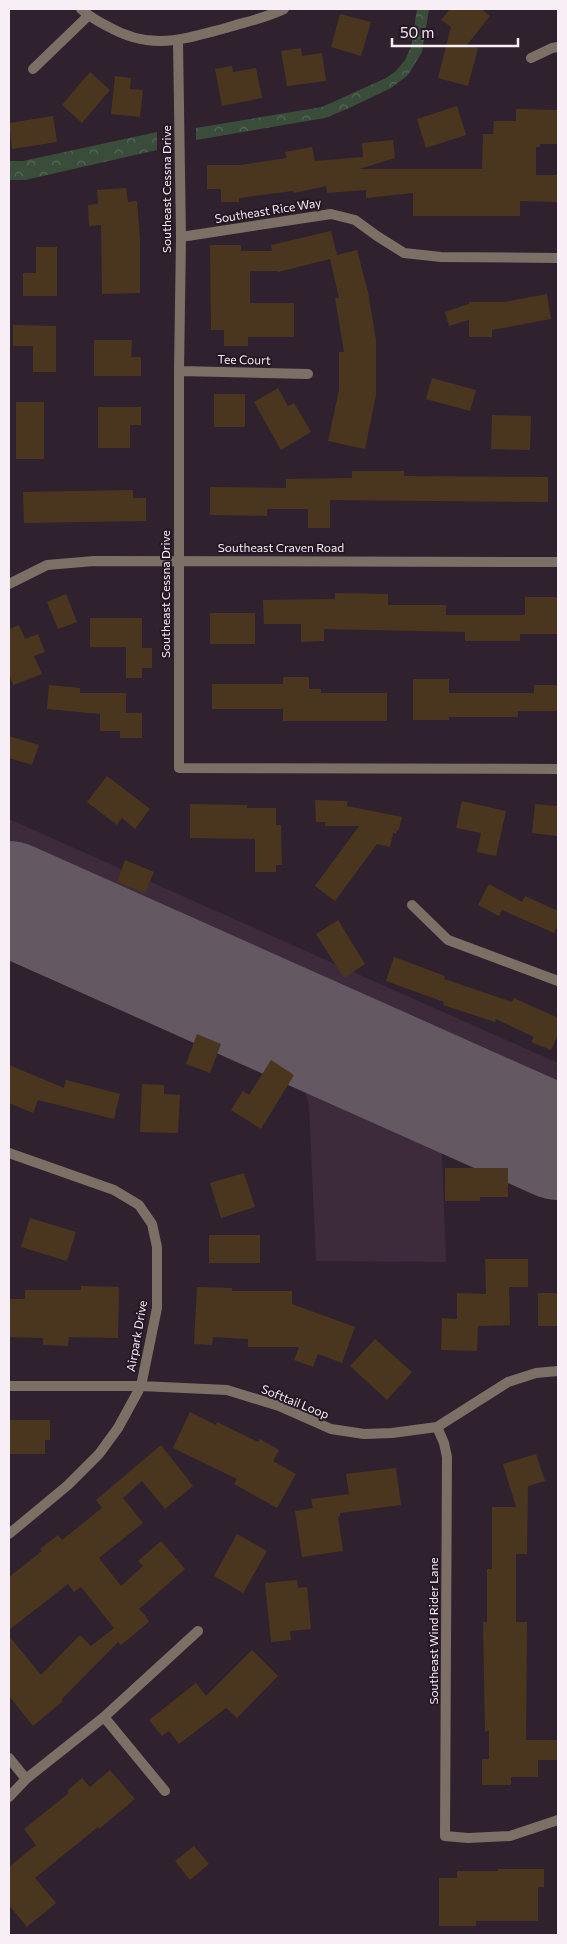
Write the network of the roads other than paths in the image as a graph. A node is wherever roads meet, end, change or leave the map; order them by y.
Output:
1 (284, 9) edge
2 (85, 12) edge
3 (178, 40) junction
4 (558, 47) edge
5 (531, 58) dead end
6 (33, 70) dead end
7 (181, 237) junction
8 (558, 258) edge
9 (179, 371) junction
10 (308, 374) dead end
11 (179, 560) junction
12 (558, 562) edge
13 (9, 584) edge
14 (558, 769) edge
15 (412, 904) dead end
16 (558, 981) edge
17 (9, 1153) edge
18 (558, 1371) edge
19 (9, 1386) edge
20 (141, 1386) junction
21 (437, 1427) junction
22 (9, 1534) edge
23 (198, 1630) dead end
24 (104, 1717) junction
25 (9, 1758) edge
26 (26, 1779) junction
27 (165, 1791) dead end
28 (9, 1797) edge
29 (558, 1820) edge

1 - 3 street
2 - 3 street
2 - 6 street
3 - 7 street, Southeast Cessna Drive
4 - 5 street
7 - 8 street, Southeast Rice Way
7 - 9 street, Southeast Cessna Drive
9 - 10 street, Tee Court
9 - 11 street, Southeast Cessna Drive
11 - 12 street, Southeast Craven Road
11 - 13 street, Southeast Craven Road
11 - 14 street, Southeast Cessna Drive
15 - 16 street
17 - 20 street, Airpark Drive
18 - 21 street, Softtail Loop
19 - 20 street, Softtail Loop
20 - 21 street, Softtail Loop
20 - 22 street, Airpark Drive
21 - 29 street, Southeast Wind Rider Lane
23 - 24 street
24 - 26 street
24 - 27 street
25 - 26 street
26 - 28 street

